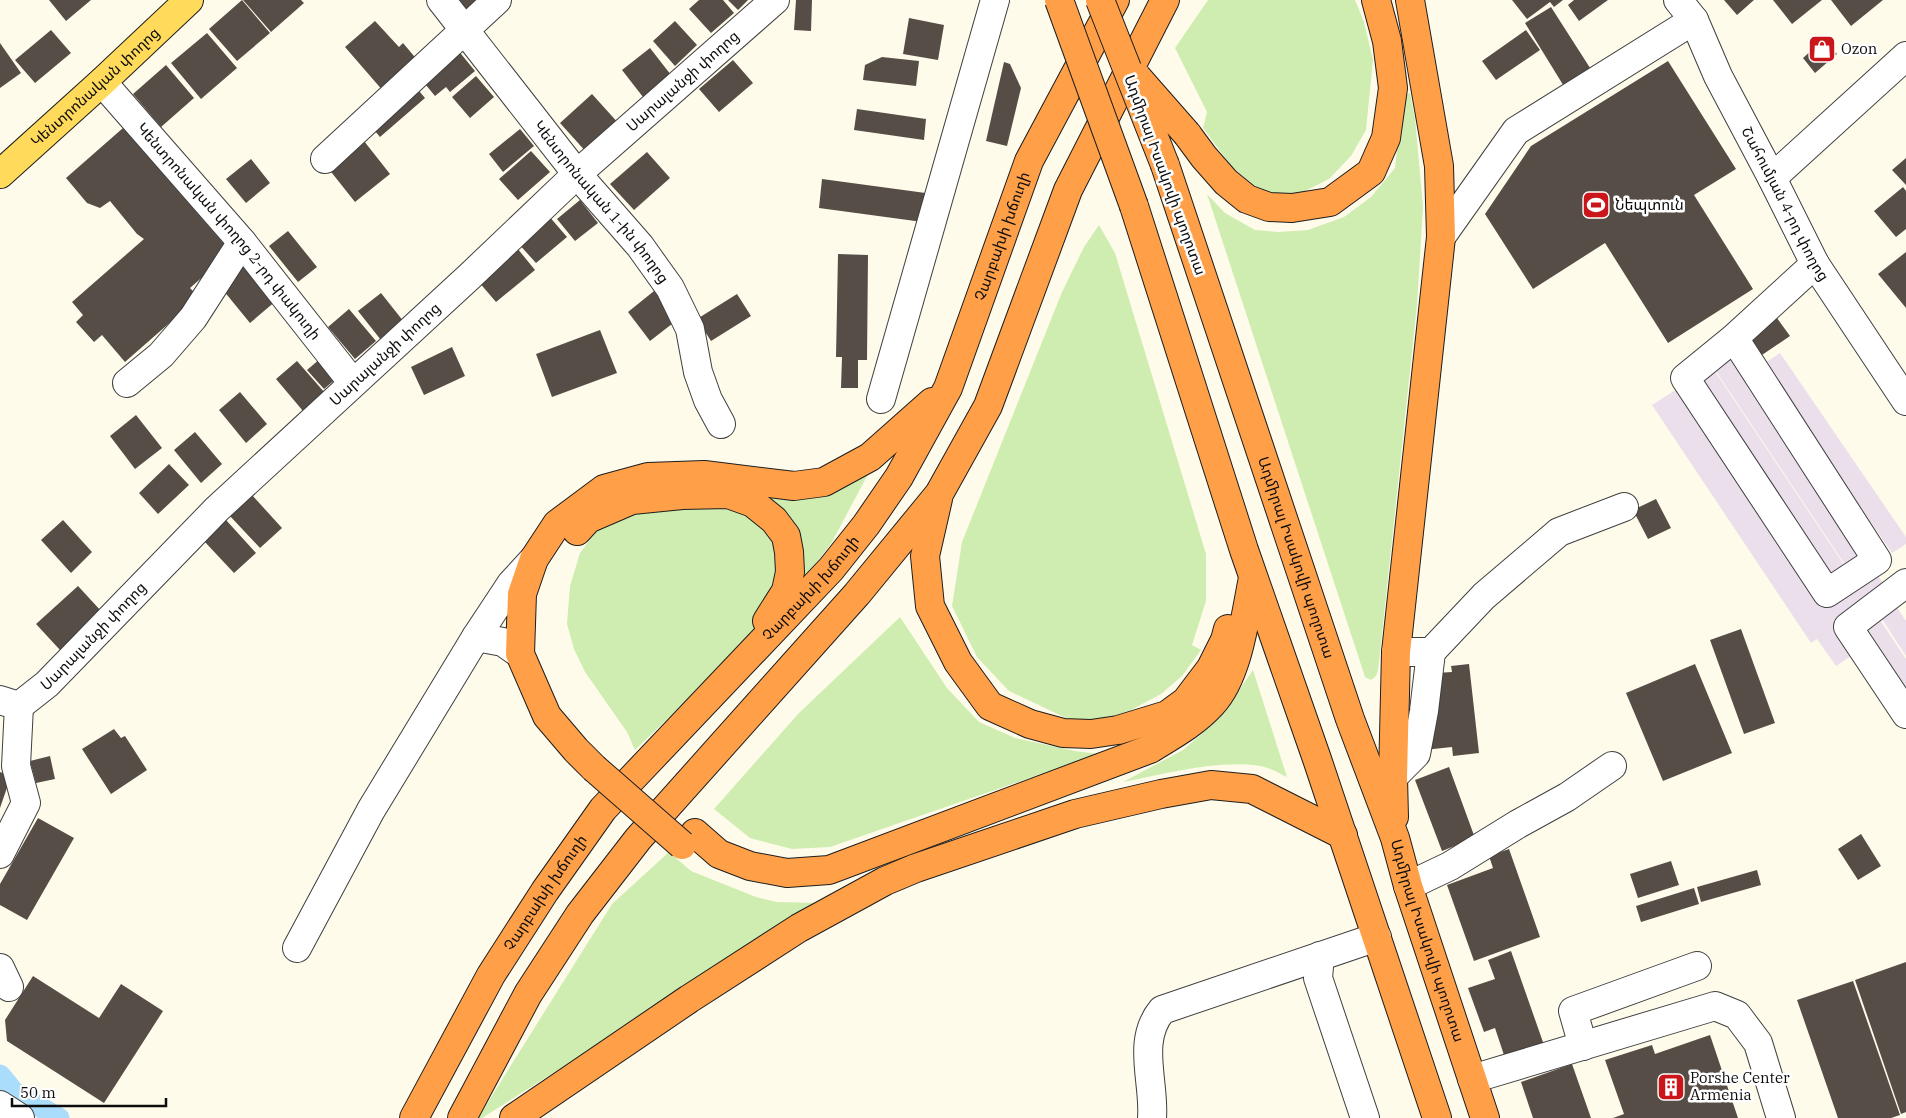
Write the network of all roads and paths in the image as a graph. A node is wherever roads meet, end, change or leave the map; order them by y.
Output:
1 (188, 0) edge
2 (441, 0) edge
3 (497, 0) edge
4 (776, 0) edge
5 (995, 0) edge
6 (1059, 0) edge
7 (1100, 0) edge
8 (1116, 0) edge
9 (1165, 0) edge
10 (1376, 0) edge
11 (1410, 0) edge
12 (1686, 10) edge
13 (464, 30) junction
14 (1906, 56) edge
15 (1123, 60) junction
16 (102, 82) junction
17 (325, 159) dead end
18 (0, 174) edge
19 (577, 174) junction
20 (1772, 178) junction
21 (1441, 237) junction
22 (242, 242) junction
23 (1815, 264) junction
24 (1734, 338) junction
25 (353, 383) junction
26 (127, 384) dead end
27 (948, 388) junction
28 (881, 399) dead end
29 (1906, 402) edge
30 (721, 424) dead end
31 (939, 494) junction
32 (1624, 506) dead end
33 (1244, 550) junction
34 (534, 559) junction
35 (1253, 578) junction
36 (1903, 591) edge
37 (476, 637) junction
38 (1396, 652) junction
39 (1431, 652) junction
40 (520, 654) junction
41 (739, 668) junction
42 (10, 703) edge
43 (1906, 714) edge
44 (601, 762) junction
45 (1612, 766) dead end
46 (1393, 777) junction
47 (1343, 835) junction
48 (1395, 838) junction
49 (688, 839) junction
50 (0, 854) edge
51 (884, 881) junction
52 (1408, 886) junction
53 (1377, 937) junction
54 (297, 948) dead end
55 (1320, 956) junction
56 (1697, 966) dead end
57 (1583, 1046) junction
58 (1472, 1079) junction
59 (0, 1105) edge
60 (1152, 1117) edge
61 (20, 1118) edge
62 (414, 1118) edge
63 (462, 1118) edge
64 (514, 1118) edge
65 (1365, 1118) edge
66 (1437, 1118) edge
67 (1485, 1118) edge
68 (1781, 1118) edge

1 - 16 main road, Կենտրոնական փողոց
2 - 13 street, Կենտրոնական 1-ին փողոց
3 - 13 street
4 - 19 street, Սարալանջի փողոց
5 - 28 street
6 - 33 highway, bridge
7 - 15 highway, Ադմիրալ Իսակովի պողոտա, bridge
8 - 27 highway, Չարբախի խճուղի
9 - 31 highway
10 - 15 highway, bridge
11 - 21 highway
12 - 20 street, Շահումյան 4-րդ փողոց
12 - 21 street
13 - 17 street
13 - 19 street, Կենտրոնական 1-ին փողոց
14 - 20 street
15 - 48 highway, Ադմիրալ Իսակովի պողոտա, bridge
16 - 18 main road, Կենտրոնական փողոց
16 - 22 street, Կենտրոնական փողոց 2-րդ փակուղի
19 - 25 street, Սարալանջի փողոց
19 - 30 street, Կենտրոնական 1-ին փողոց
20 - 23 street, Շահումյան 4-րդ փողոց
21 - 38 highway
22 - 25 street, Կենտրոնական փողոց 2-րդ փակուղի
22 - 26 street
23 - 24 street
23 - 29 street, Շահումյան 4-րդ փողոց
24 - 24 street
25 - 42 street, Սարալանջի փողոց
27 - 34 highway
27 - 41 highway, Չարբախի խճուղի
31 - 33 highway
31 - 63 highway
32 - 39 street
33 - 35 highway
34 - 37 street
34 - 40 highway
35 - 47 highway
35 - 49 highway
36 - 43 street
37 - 40 street
37 - 54 street
38 - 39 street
38 - 46 highway
39 - 46 street
40 - 44 highway
41 - 44 highway
41 - 62 highway, Չարբախի խճուղի
42 - 50 street
44 - 49 highway, bridge
45 - 52 street
46 - 48 highway
47 - 51 highway
47 - 53 highway
48 - 52 highway, Ադմիրալ Իսակովի պողոտա
49 - 51 highway
51 - 64 highway
52 - 58 highway, Ադմիրալ Իսակովի պողոտա
53 - 55 street
53 - 66 highway
55 - 60 street
55 - 65 street
56 - 57 street
57 - 58 street
57 - 68 street
58 - 67 highway, Ադմիրալ Իսակովի պողոտա
59 - 61 street

